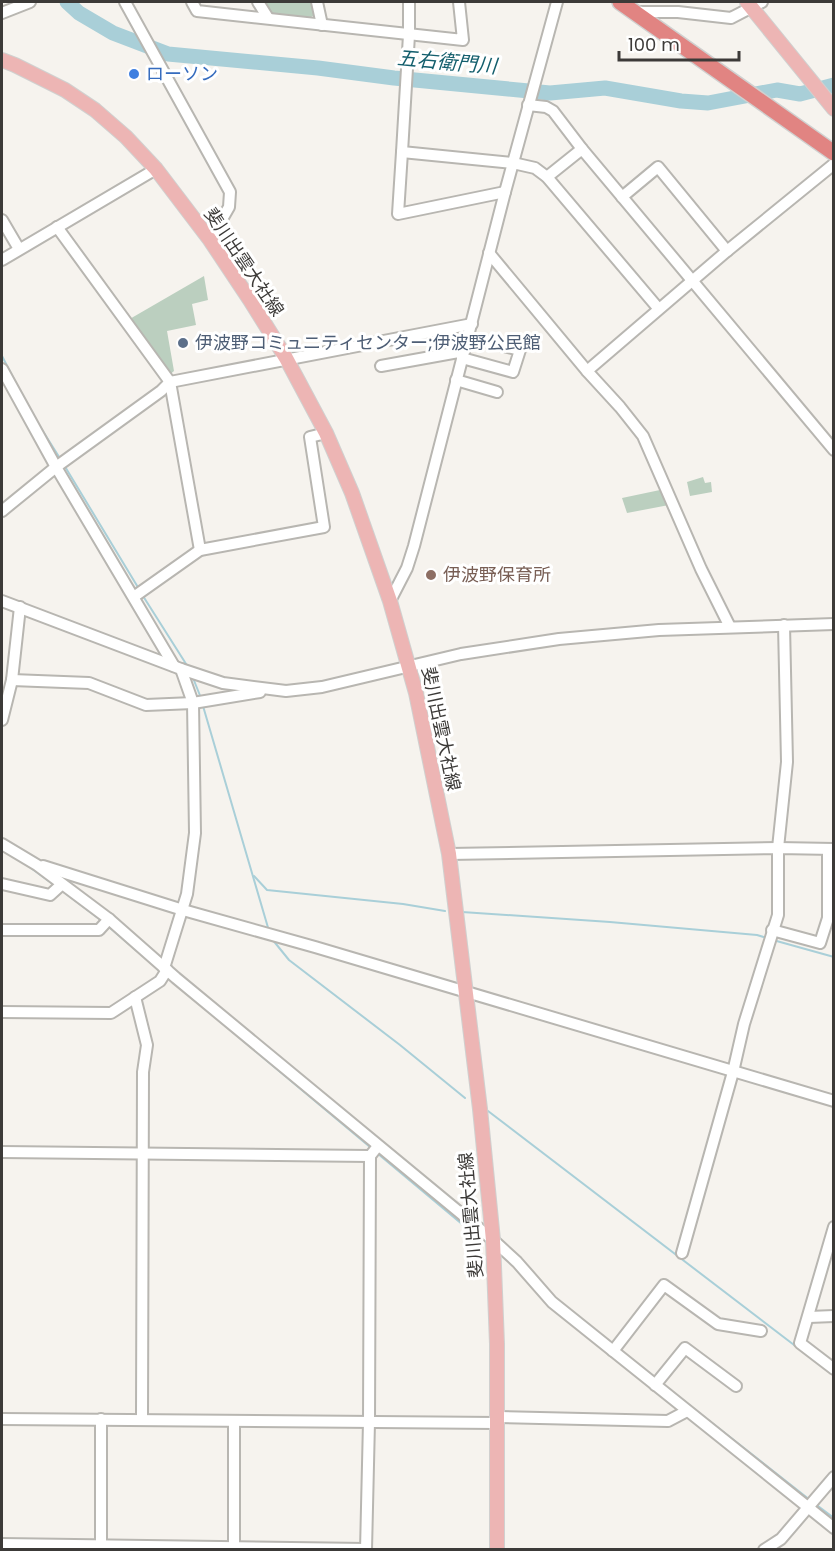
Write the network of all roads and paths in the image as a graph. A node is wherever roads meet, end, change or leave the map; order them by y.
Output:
1 (30, 2) edge
2 (125, 2) edge
3 (192, 2) edge
4 (258, 2) edge
5 (317, 2) edge
6 (409, 2) edge
7 (459, 2) edge
8 (557, 2) edge
9 (620, 2) edge
10 (754, 4) edge
11 (634, 12) junction
12 (2, 13) edge
13 (268, 18) junction
14 (322, 25) junction
15 (409, 35) junction
16 (2, 60) edge
17 (529, 104) junction
18 (834, 109) edge
19 (582, 150) junction
20 (402, 152) junction
21 (834, 153) edge
22 (513, 163) junction
23 (834, 164) edge
24 (156, 169) junction
25 (547, 177) junction
26 (505, 192) junction
27 (622, 197) junction
28 (2, 220) edge
29 (57, 227) junction
30 (210, 240) junction
31 (19, 249) junction
32 (727, 250) junction
33 (489, 253) junction
34 (2, 260) edge
35 (692, 280) junction
36 (658, 308) junction
37 (472, 324) junction
38 (468, 337) junction
39 (463, 355) junction
40 (286, 358) junction
41 (381, 366) dead end
42 (2, 369) edge
43 (587, 371) junction
44 (456, 380) junction
45 (170, 382) junction
46 (497, 392) dead end
47 (326, 433) junction
48 (834, 450) edge
49 (56, 467) junction
50 (2, 511) edge
51 (200, 550) junction
52 (135, 596) junction
53 (2, 601) edge
54 (390, 601) junction
55 (20, 607) junction
56 (834, 624) edge
57 (784, 625) junction
58 (730, 627) junction
59 (408, 666) junction
60 (178, 668) junction
61 (2, 671) edge
62 (13, 676) junction
63 (272, 690) junction
64 (194, 703) junction
65 (2, 720) edge
66 (2, 844) edge
67 (778, 848) junction
68 (831, 849) edge
69 (449, 854) junction
70 (37, 865) junction
71 (2, 884) edge
72 (61, 885) junction
73 (183, 910) junction
74 (109, 919) junction
75 (2, 930) edge
76 (772, 930) junction
77 (166, 969) junction
78 (465, 993) junction
79 (135, 998) junction
80 (2, 1012) edge
81 (733, 1072) junction
82 (834, 1101) edge
83 (378, 1146) junction
84 (2, 1152) edge
85 (143, 1153) junction
86 (370, 1156) junction
87 (834, 1227) edge
88 (494, 1240) junction
89 (682, 1253) dead end
90 (834, 1316) edge
91 (809, 1317) junction
92 (761, 1331) dead end
93 (613, 1351) junction
94 (834, 1369) edge
95 (655, 1385) junction
96 (736, 1386) dead end
97 (687, 1411) junction
98 (2, 1419) edge
99 (101, 1419) junction
100 (142, 1419) junction
101 (497, 1420) junction
102 (234, 1421) junction
103 (369, 1422) junction
104 (834, 1477) edge
105 (808, 1507) junction
106 (834, 1528) edge
107 (2, 1544) edge
108 (101, 1547) edge
109 (234, 1548) edge
110 (366, 1549) edge
111 (497, 1550) edge
112 (764, 1550) edge

1 - 12 street
2 - 30 street
3 - 13 street
4 - 13 street
5 - 14 street
6 - 15 street
7 - 15 street
8 - 17 street
9 - 11 highway
10 - 11 street
10 - 18 main road
11 - 21 highway
13 - 14 street
14 - 15 street
15 - 20 street
16 - 24 main road, 斐川出雲大社線
17 - 19 street
17 - 22 street
19 - 25 street
19 - 27 street
20 - 22 street
20 - 26 street
22 - 25 street
22 - 26 street
23 - 32 street
24 - 29 street
24 - 30 main road, 斐川出雲大社線
25 - 36 street
26 - 33 street
27 - 32 street
27 - 35 street
28 - 31 street
29 - 31 street
29 - 45 street
30 - 40 main road, 斐川出雲大社線
31 - 34 street
32 - 35 street
33 - 37 street
33 - 43 street
35 - 36 street
35 - 48 street
36 - 43 street
37 - 38 street
37 - 40 street
38 - 39 street
38 - 39 street
39 - 41 street
39 - 44 street
40 - 45 street
40 - 47 main road, 斐川出雲大社線
42 - 49 street
43 - 58 street
44 - 46 street
44 - 54 street
45 - 49 street
45 - 51 street
47 - 51 street
47 - 54 main road, 斐川出雲大社線
49 - 50 street
49 - 52 street
51 - 52 street
52 - 60 street
53 - 55 street
54 - 59 main road, 斐川出雲大社線
55 - 60 street
55 - 62 street
56 - 57 street
57 - 58 street
57 - 67 street
58 - 59 street
59 - 63 street
59 - 69 main road, 斐川出雲大社線
60 - 63 street
60 - 64 street
61 - 62 street
62 - 64 street
62 - 65 street
63 - 64 street
64 - 73 street
66 - 70 street
67 - 68 street
67 - 69 street
67 - 76 street
68 - 76 street
69 - 78 main road, 斐川出雲大社線
70 - 72 street
70 - 73 street
71 - 72 street
72 - 74 street
73 - 77 street
73 - 78 street
74 - 75 street
74 - 77 street
76 - 81 street
77 - 79 street
77 - 83 street
78 - 81 street
78 - 88 main road, 斐川出雲大社線
79 - 80 street
79 - 85 street
81 - 82 street
81 - 89 street
83 - 86 street
83 - 88 street
84 - 85 street
85 - 86 street
85 - 100 street
86 - 103 street
87 - 91 street
88 - 93 street
88 - 101 main road, 斐川出雲大社線
90 - 91 street
91 - 94 street
92 - 93 street
93 - 95 street
95 - 96 street
95 - 97 street
97 - 101 street
97 - 105 street
98 - 99 street
99 - 100 street
99 - 108 street
100 - 102 street
101 - 103 street
101 - 111 main road, 斐川出雲大社線
102 - 103 street
102 - 109 street
103 - 110 street
104 - 105 street
105 - 106 street
105 - 112 street
107 - 108 street
108 - 109 street
109 - 110 street

